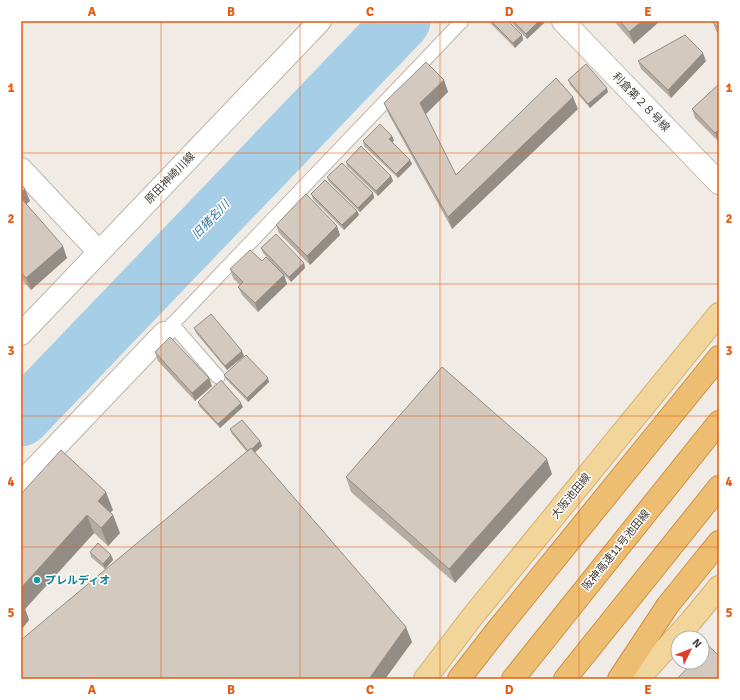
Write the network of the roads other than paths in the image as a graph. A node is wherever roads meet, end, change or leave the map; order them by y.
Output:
1 (320, 21) edge
2 (462, 21) edge
3 (563, 21) edge
4 (21, 169) edge
5 (719, 182) edge
6 (99, 252) junction
7 (719, 314) edge
8 (168, 328) junction
9 (21, 334) edge
10 (719, 357) edge
11 (218, 377) dead end
12 (719, 422) edge
13 (21, 483) edge
14 (719, 487) edge
15 (719, 542) edge
16 (719, 587) edge
17 (424, 679) edge
18 (460, 679) edge
19 (513, 679) edge
20 (565, 679) edge
21 (619, 679) edge
22 (638, 679) edge

1 - 6 street, 原田神崎川線
2 - 8 lane
3 - 5 street, 利倉第２８号線
4 - 6 street
6 - 9 street, 原田神崎川線
7 - 17 main road, 大阪池田線
8 - 11 lane
8 - 13 street
10 - 18 highway
12 - 19 highway, 阪神高速11号池田線
14 - 20 highway
15 - 21 highway
16 - 22 main road

